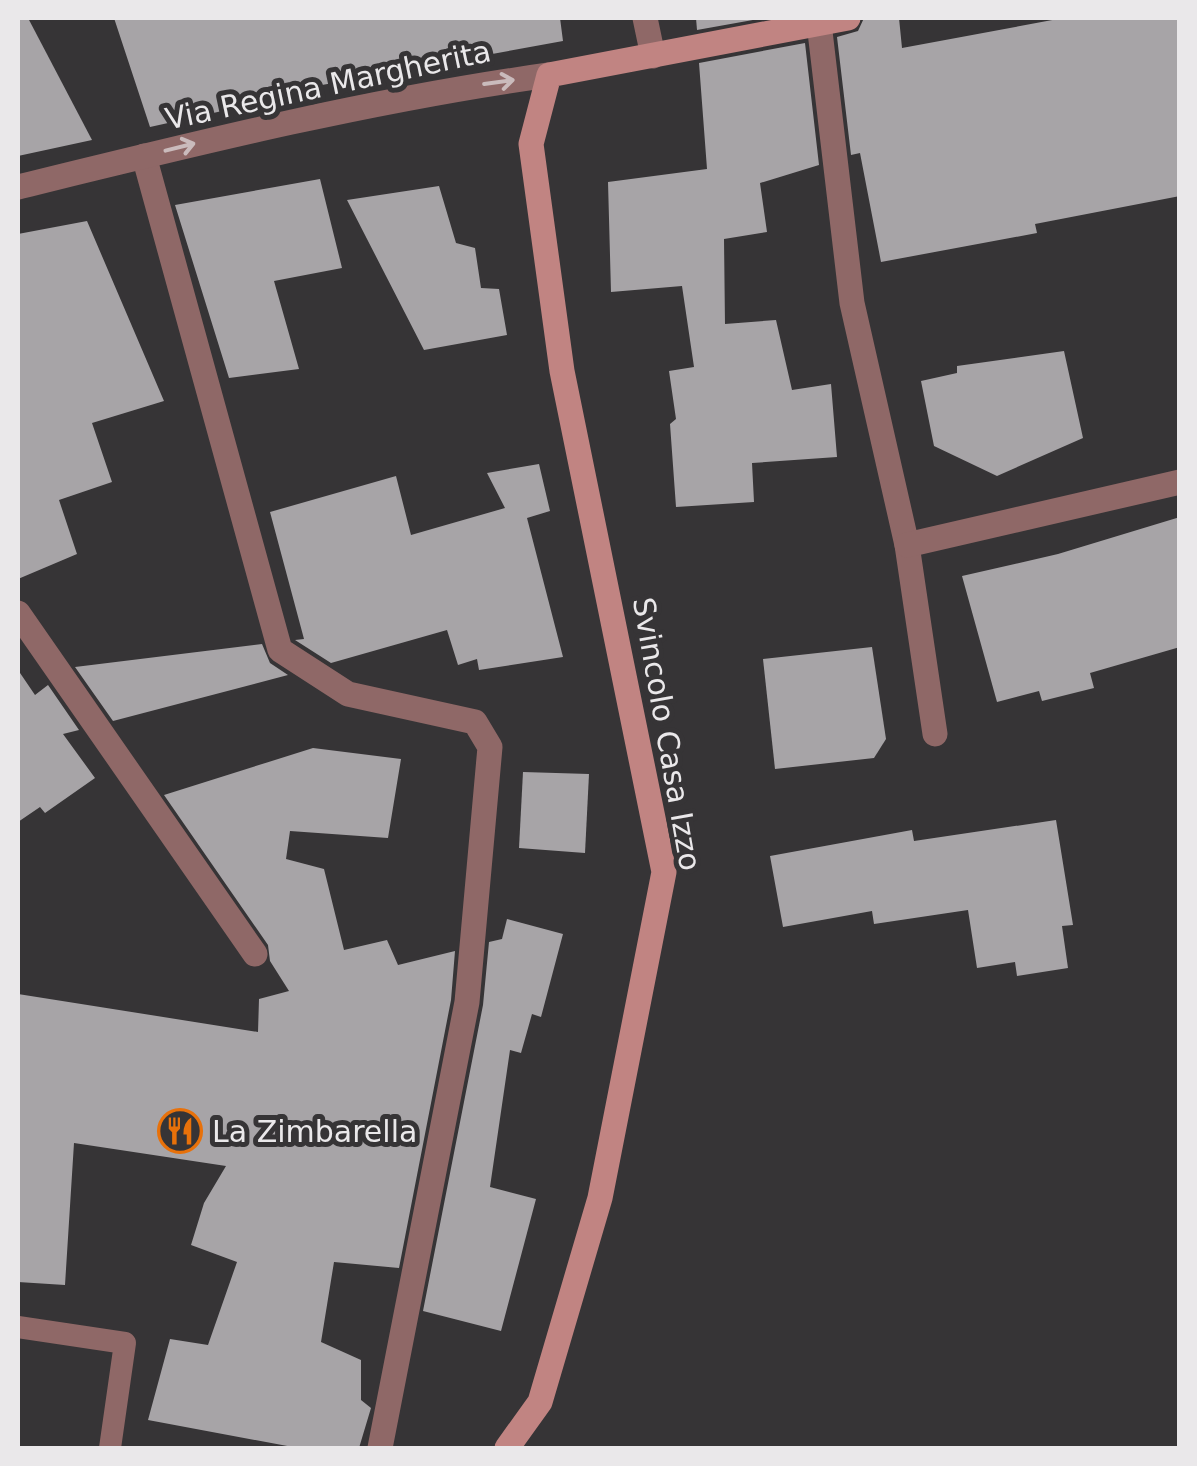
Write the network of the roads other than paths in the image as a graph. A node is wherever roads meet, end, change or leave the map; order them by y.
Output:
1 (645, 18) edge
2 (848, 18) edge
3 (819, 24) junction
4 (653, 56) junction
5 (548, 75) junction
6 (144, 156) junction
7 (18, 186) edge
8 (1180, 482) edge
9 (908, 544) junction
10 (18, 613) edge
11 (935, 734) dead end
12 (254, 954) dead end
13 (18, 1328) edge
14 (110, 1448) edge
15 (380, 1448) edge
16 (507, 1448) edge

1 - 4 street
2 - 3 street, Via Regina Margherita
3 - 4 street, Via Regina Margherita
3 - 9 street
4 - 5 street, Via Regina Margherita
6 -> 5 street, Via Regina Margherita
5 - 16 street, Svincolo Casa Izzo
6 - 7 street, Via Regina Margherita
6 - 15 street
8 - 9 street
9 - 11 street
10 - 12 street
13 - 14 lane

